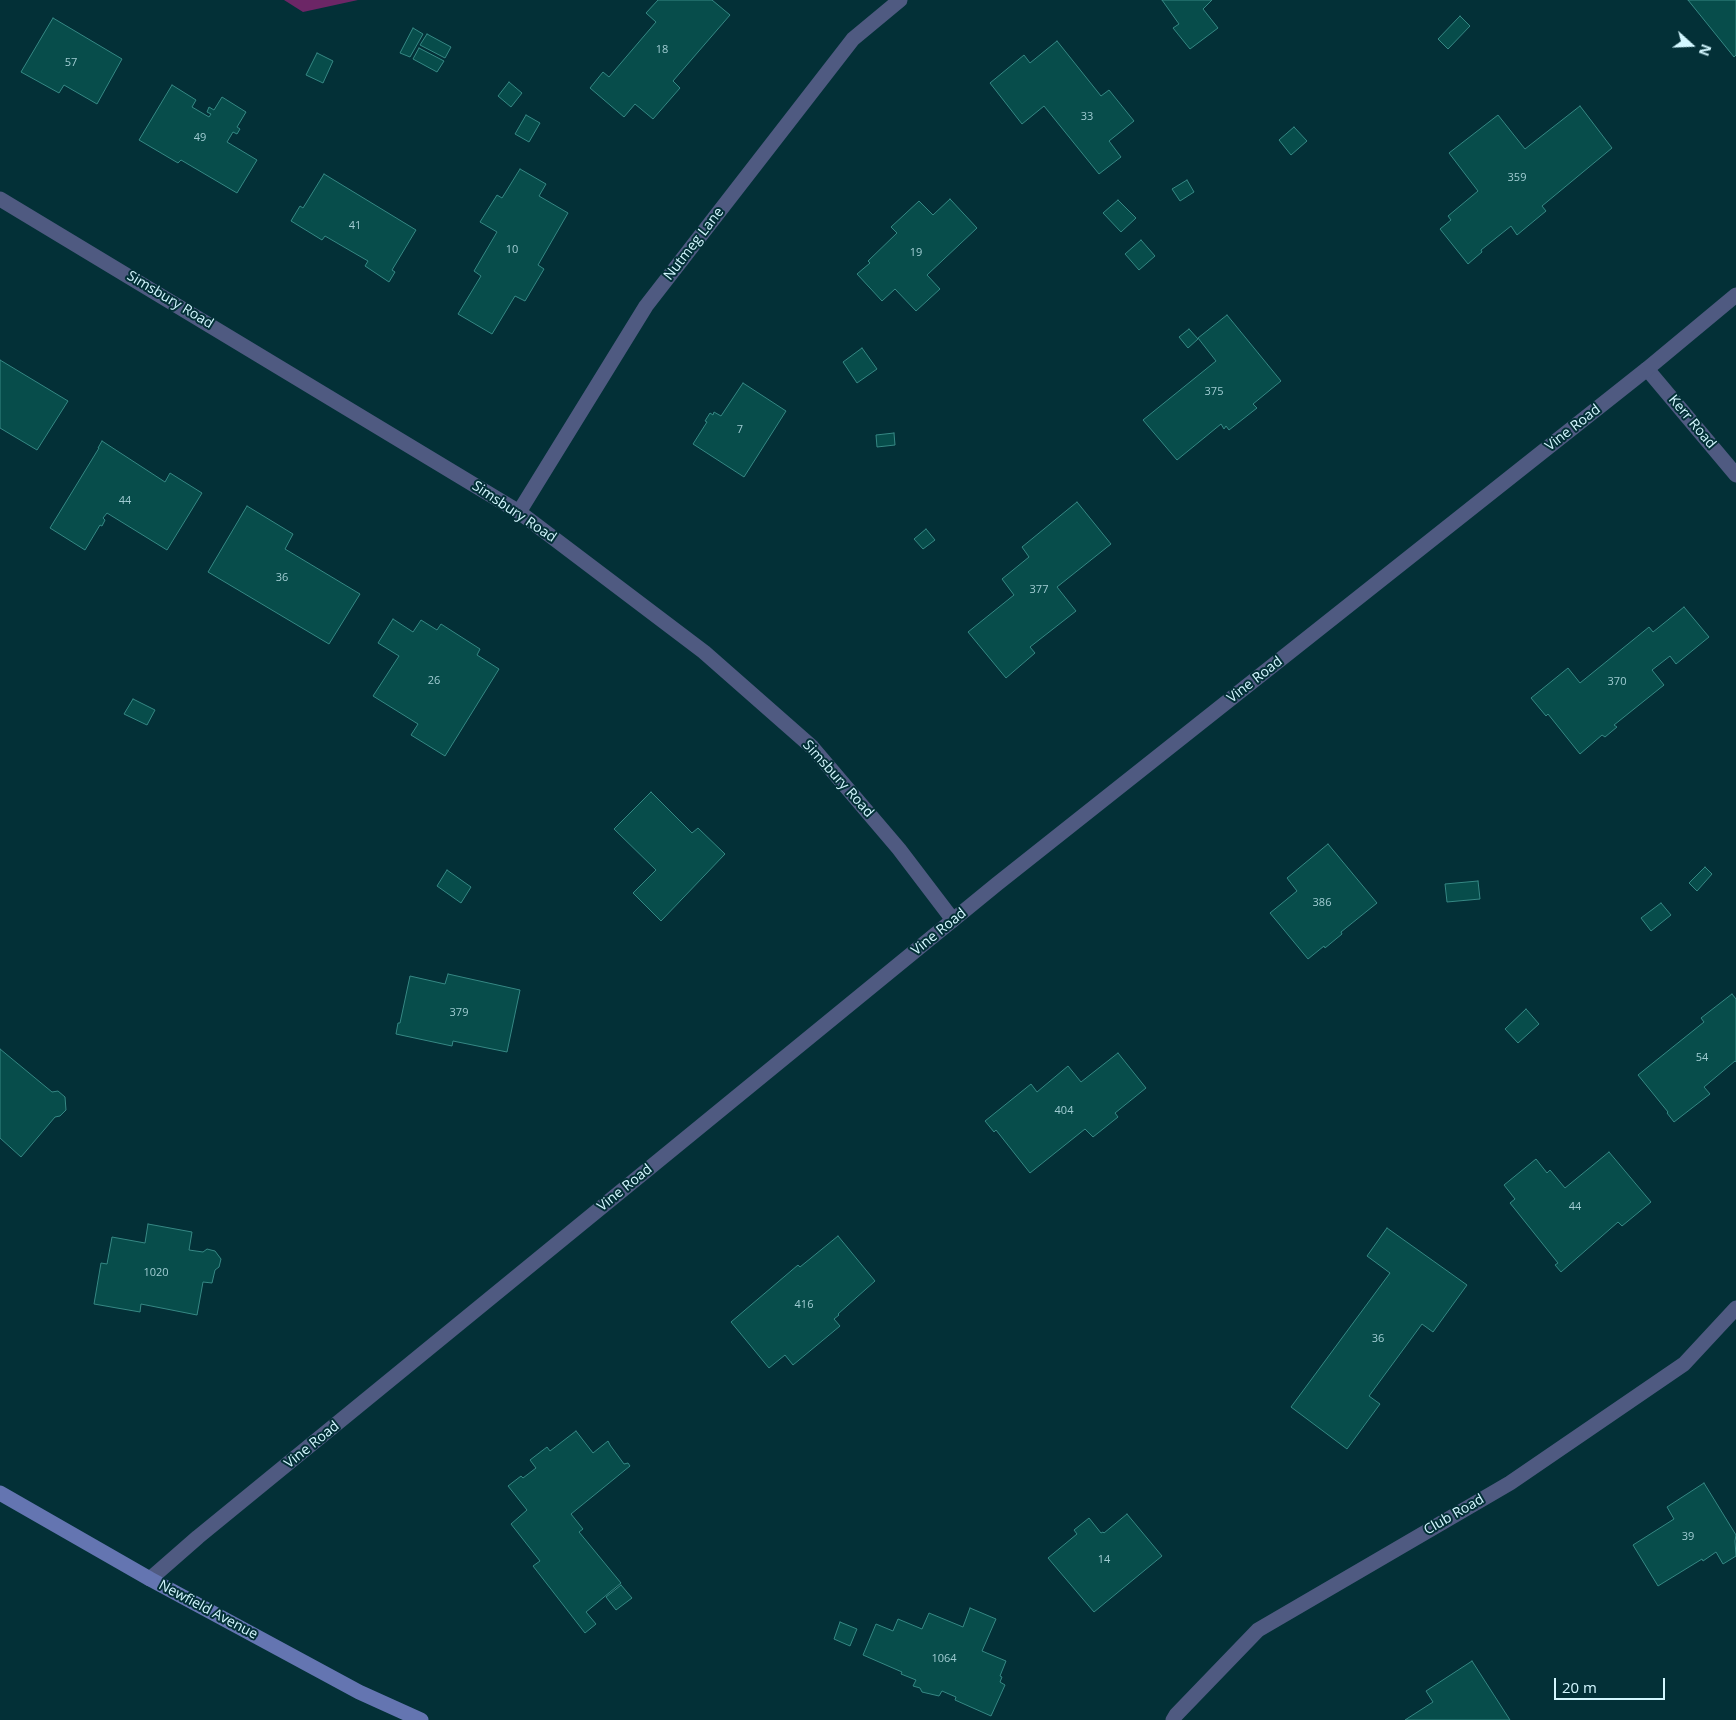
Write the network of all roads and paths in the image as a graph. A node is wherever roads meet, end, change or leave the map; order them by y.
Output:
1 (900, 0) edge
2 (0, 198) edge
3 (1736, 296) edge
4 (1647, 369) junction
5 (1736, 475) edge
6 (518, 512) junction
7 (953, 920) junction
8 (1736, 1308) edge
9 (0, 1493) edge
10 (150, 1579) junction
11 (421, 1720) edge
12 (1173, 1720) edge

1 - 6 street, Nutmeg Lane
2 - 6 street, Simsbury Road
3 - 4 street, Vine Road
4 - 5 street, Kerr Road
4 - 7 street, Vine Road
6 - 7 street, Simsbury Road
7 - 10 street, Vine Road
8 - 12 street, Club Road
9 - 10 main road, Newfield Avenue
10 - 11 main road, Newfield Avenue

